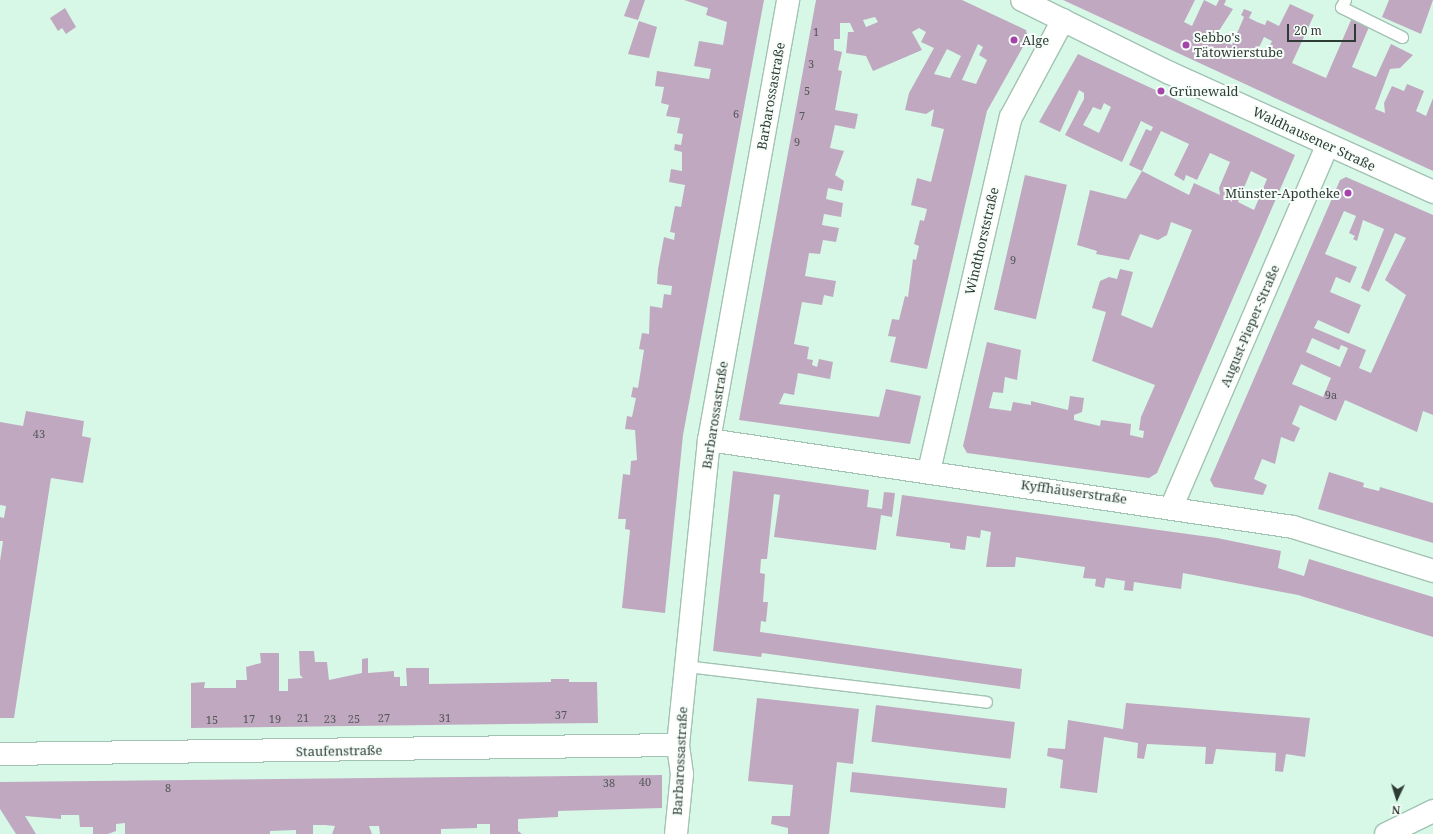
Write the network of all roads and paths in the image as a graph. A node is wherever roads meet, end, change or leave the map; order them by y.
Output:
1 (788, 0) edge
2 (1022, 0) edge
3 (1345, 0) edge
4 (1063, 20) junction
5 (1402, 36) dead end
6 (1327, 146) junction
7 (1433, 192) edge
8 (709, 440) junction
9 (929, 471) junction
10 (1172, 506) junction
11 (1433, 571) edge
12 (686, 666) junction
13 (986, 702) dead end
14 (678, 745) junction
15 (0, 754) edge
16 (1433, 811) edge
17 (676, 834) edge
18 (1386, 834) edge

1 - 8 street, Barbarossastraße
2 - 4 street, Waldhausener Straße
3 - 5 lane
4 - 6 street, Waldhausener Straße
4 - 9 street, Windthorststraße
6 - 7 street, Waldhausener Straße
6 - 10 street, August-Pieper-Straße
8 - 9 street, Kyffhäuserstraße
8 - 12 street, Barbarossastraße
9 - 10 street, Kyffhäuserstraße
10 - 11 street, Kyffhäuserstraße
12 - 13 lane
12 - 14 street, Barbarossastraße
14 - 15 street, Staufenstraße
14 - 17 street, Barbarossastraße
16 - 18 street

